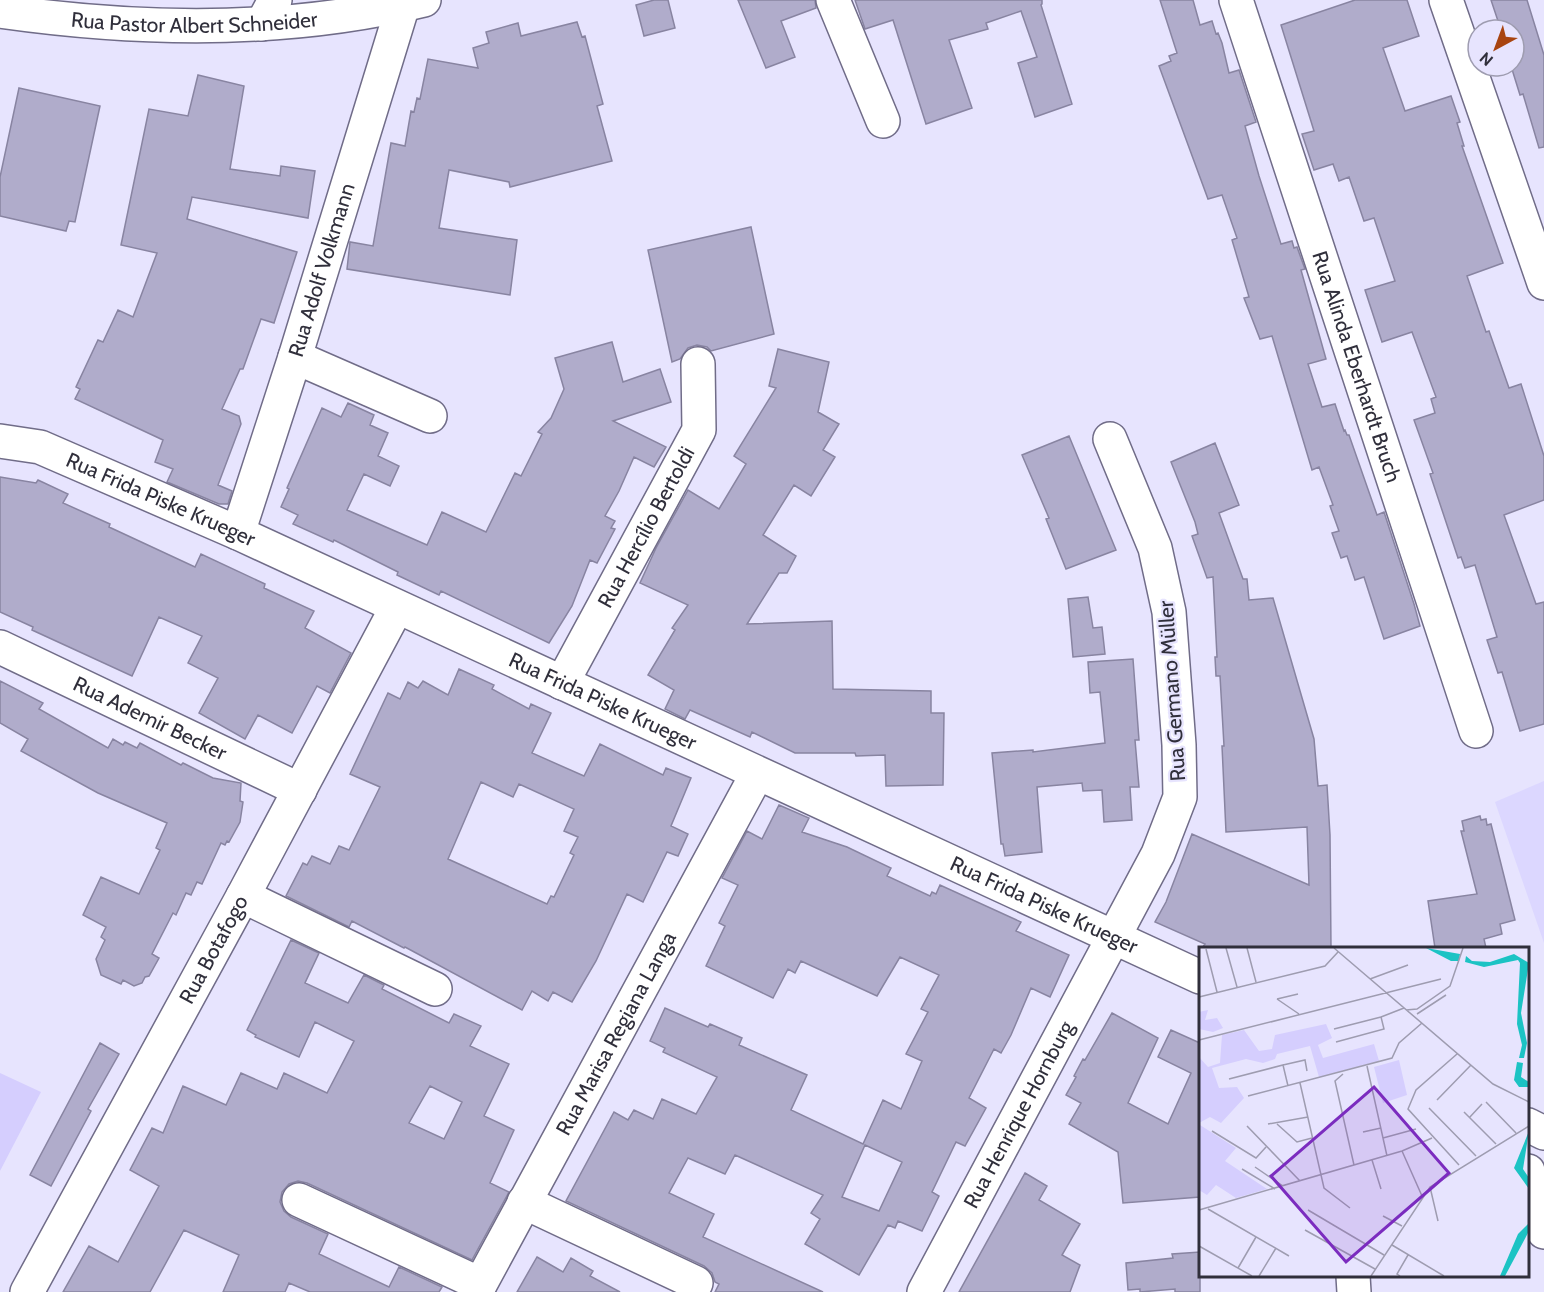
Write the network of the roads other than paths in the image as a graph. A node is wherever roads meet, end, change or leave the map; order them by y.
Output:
1 (833, 0) edge
2 (1236, 0) edge
3 (1446, 0) edge
4 (413, 3) edge
5 (0, 11) edge
6 (269, 12) edge
7 (883, 121) dead end
8 (1544, 283) edge
9 (295, 357) junction
10 (698, 364) dead end
11 (430, 416) dead end
12 (1110, 439) dead end
13 (0, 441) edge
14 (238, 533) junction
15 (397, 607) junction
16 (0, 647) edge
17 (562, 683) junction
18 (1476, 731) dead end
19 (757, 774) junction
20 (300, 789) junction
21 (243, 896) junction
22 (1115, 938) junction
23 (1199, 977) edge
24 (435, 989) dead end
25 (1529, 1126) edge
26 (1544, 1133) edge
27 (1529, 1178) edge
28 (299, 1200) dead end
29 (524, 1202) junction
30 (1544, 1232) edge
31 (1353, 1277) edge
32 (696, 1283) dead end
33 (478, 1288) edge
34 (27, 1292) edge
35 (924, 1292) edge
36 (1354, 1292) edge

1 - 7 street
2 - 18 street, Rua Alinda Eberhardt Bruch
3 - 8 street
4 - 6 street, Rua Pastor Albert Schneider
4 - 9 street, Rua Adolf Volkmann
5 - 6 street, Rua Pastor Albert Schneider
9 - 11 street
9 - 14 street, Rua Adolf Volkmann
10 - 17 street, Rua Hercílio Bertoldi
12 - 22 street, Rua Germano Müller
13 - 14 street, Rua Frida Piske Krueger
14 - 15 street, Rua Frida Piske Krueger
15 - 17 street, Rua Frida Piske Krueger
15 - 20 street, Rua Botafogo
16 - 20 street, Rua Ademir Becker
17 - 19 street, Rua Frida Piske Krueger
19 - 22 street, Rua Frida Piske Krueger
19 - 29 street, Rua Marisa Regiana Langa
20 - 21 street, Rua Botafogo
21 - 24 street
21 - 34 street, Rua Botafogo
22 - 23 street, Rua Frida Piske Krueger
22 - 35 street, Rua Henrique Hornburg
25 - 26 street
27 - 30 street
28 - 33 street
29 - 32 street
29 - 33 street, Rua Marisa Regiana Langa
31 - 36 street

